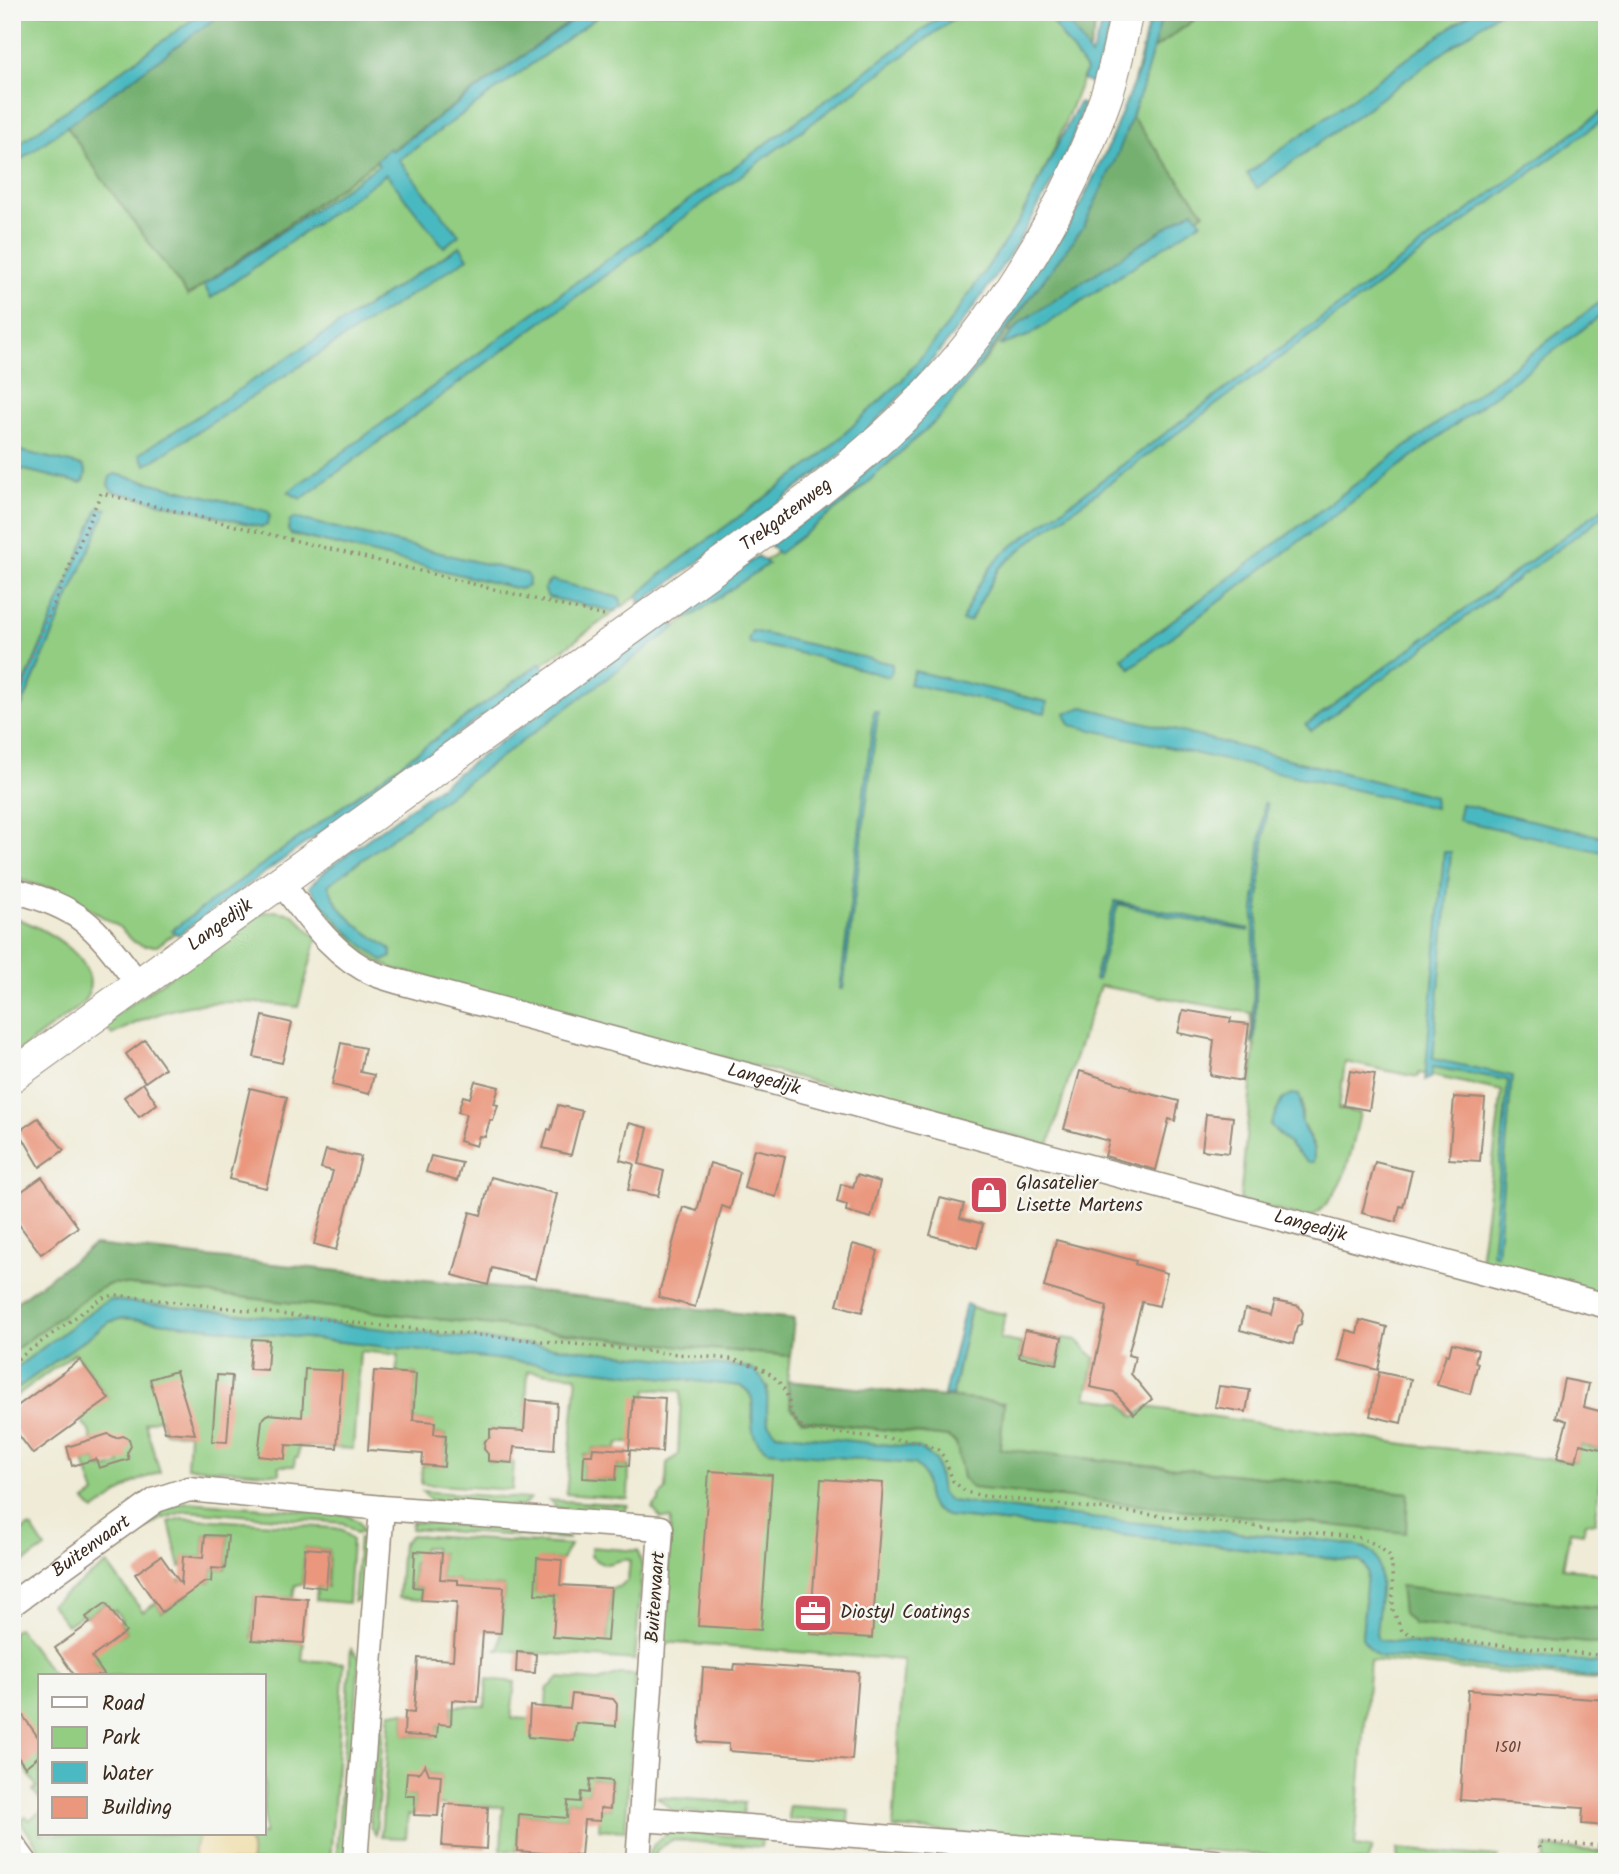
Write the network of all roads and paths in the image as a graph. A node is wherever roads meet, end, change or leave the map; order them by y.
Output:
1 (1127, 12) edge
2 (624, 634) junction
3 (12, 701) edge
4 (281, 882) junction
5 (12, 890) edge
6 (139, 985) junction
7 (12, 1076) edge
8 (1607, 1306) edge
9 (12, 1363) edge
10 (382, 1508) junction
11 (12, 1604) edge
12 (1607, 1656) edge
13 (641, 1819) junction
14 (12, 1844) edge
15 (1607, 1846) edge
16 (1000, 1854) edge
17 (25, 1862) edge
18 (355, 1862) edge
19 (638, 1862) edge
20 (1214, 1862) edge
21 (1539, 1862) edge

1 - 2 street, Trekgatenweg
2 - 3 path
2 - 4 street, Trekgatenweg
4 - 6 street, Langedijk
4 - 8 street, Langedijk
5 - 6 street
6 - 7 street, Langedijk
9 - 12 path
10 - 11 street, Buitenvaart
10 - 13 street, Buitenvaart
10 - 18 street
13 - 16 street
13 - 19 street, Buitenvaart
14 - 17 street
15 - 21 path
16 - 20 street

